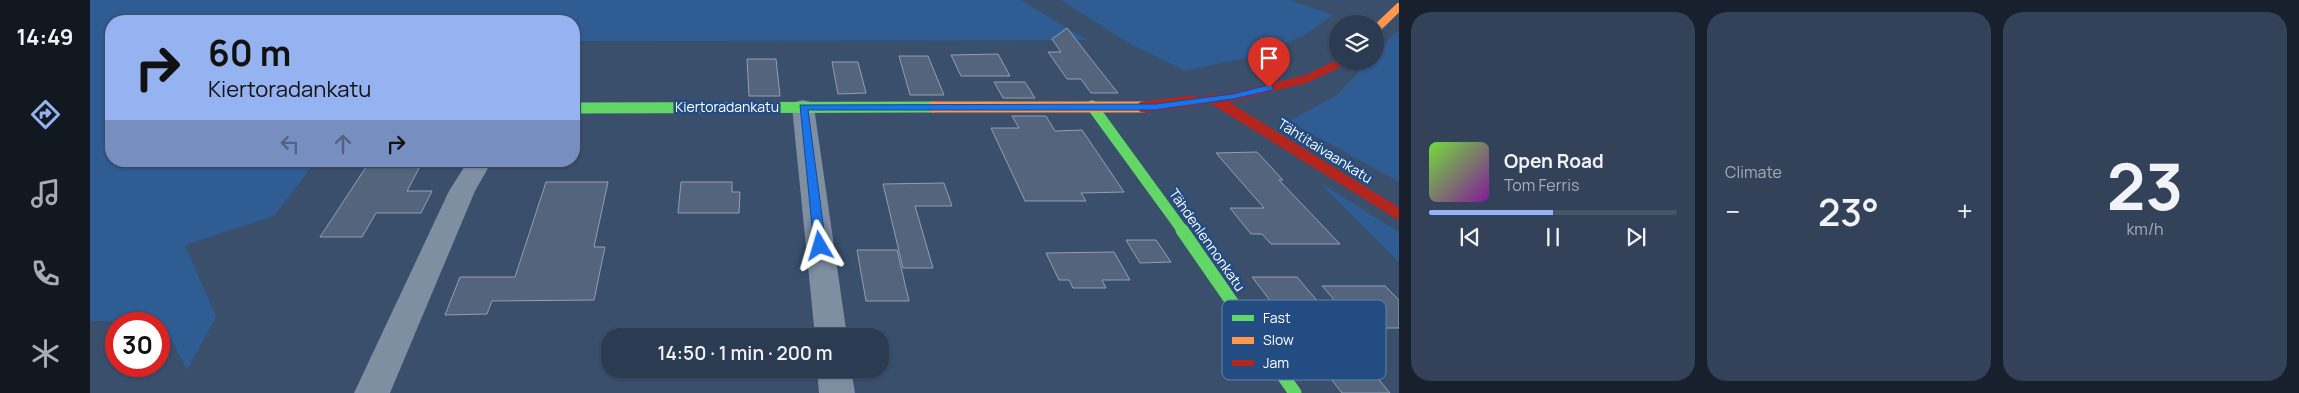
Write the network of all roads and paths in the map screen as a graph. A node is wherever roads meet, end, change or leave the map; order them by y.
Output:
1 (1399, 7) edge
2 (1384, 21) edge
3 (1329, 68) edge
4 (1211, 98) junction
5 (1092, 106) junction
6 (803, 107) junction
7 (580, 108) edge
8 (476, 167) edge
9 (1399, 214) edge
10 (1231, 300) edge
11 (830, 328) edge
12 (835, 378) edge
13 (1286, 380) edge
14 (372, 393) edge
15 (837, 393) edge
16 (1295, 393) edge

1 - 2 street
3 - 4 street, Kiertoradankatu
4 - 5 street, Kiertoradankatu
4 - 9 street, Tähtitaivaankatu
5 - 6 street, Kiertoradankatu
5 - 10 street, Tähdenlennonkatu
6 - 7 street, Kiertoradankatu
6 - 11 street
8 - 14 street
12 - 15 street
13 - 16 street, Tähdenlennonkatu

